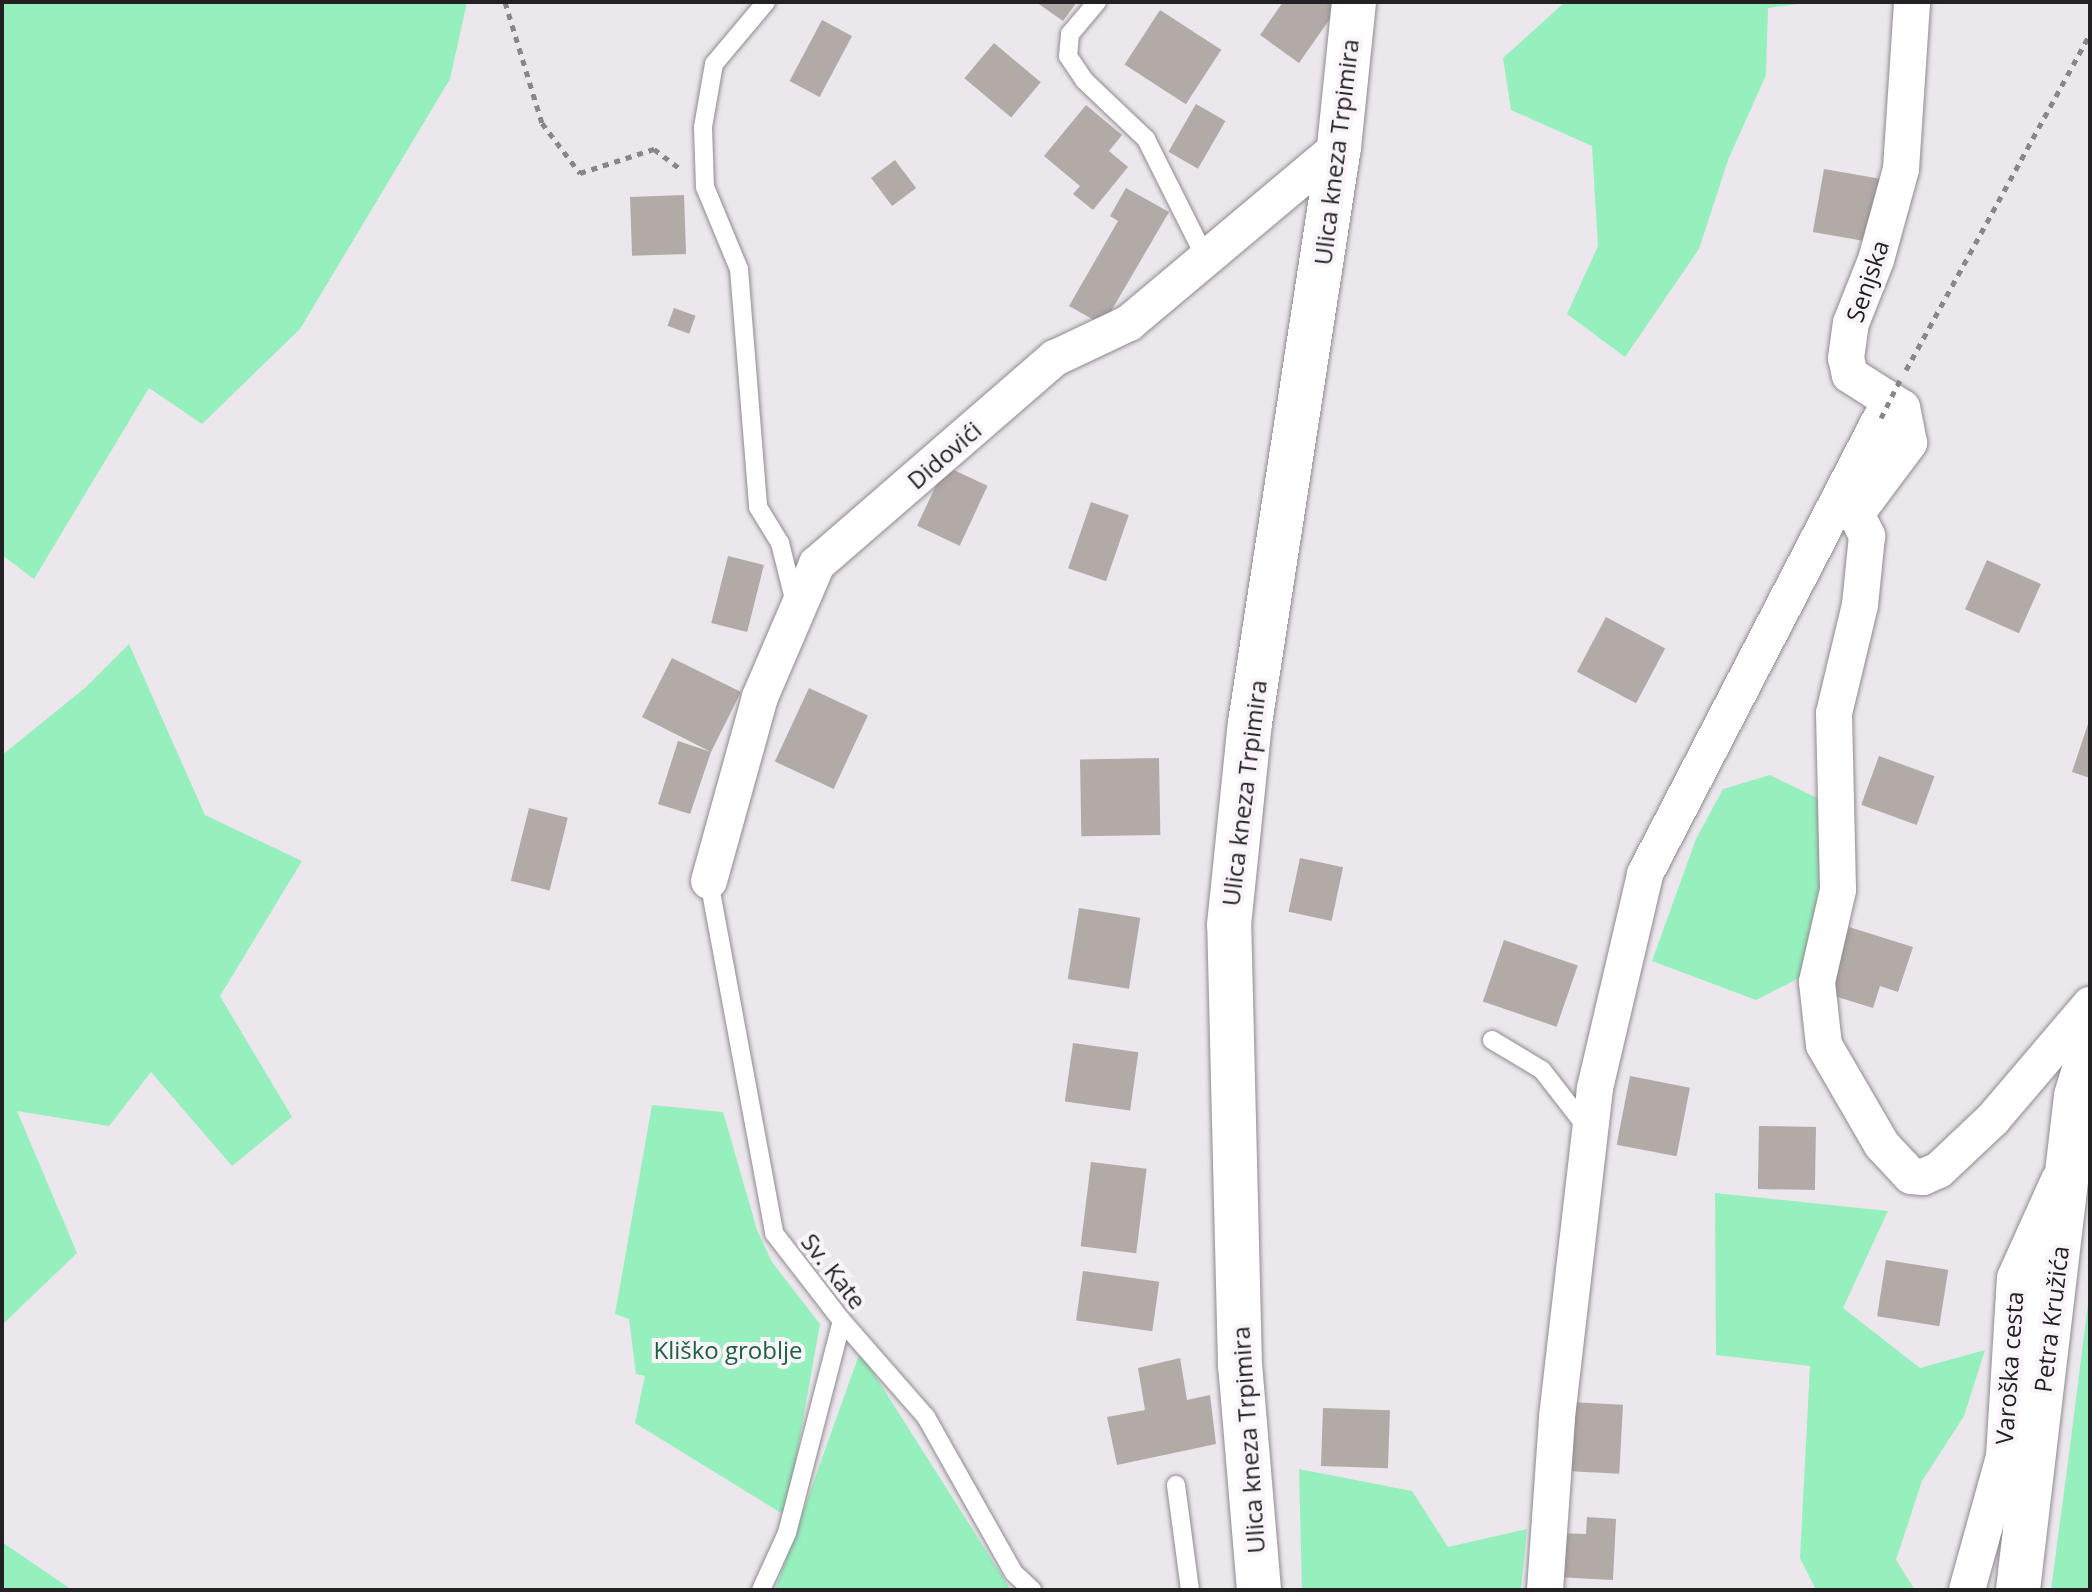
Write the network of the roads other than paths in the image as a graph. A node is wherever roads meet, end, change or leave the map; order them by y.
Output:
1 (766, 2) edge
2 (1097, 2) edge
3 (1354, 2) edge
4 (1912, 2) edge
5 (1339, 147) junction
6 (1207, 261) junction
7 (1881, 418) road end
8 (1846, 508) junction
9 (797, 612) junction
10 (709, 881) joint
11 (2090, 1005) edge
12 (1492, 1040) dead end
13 (2090, 1050) edge
14 (1590, 1131) junction
15 (2071, 1153) junction
16 (842, 1321) junction
17 (1176, 1485) dead end
18 (761, 1590) edge
19 (1032, 1590) edge
20 (1190, 1590) edge
21 (1259, 1590) edge
22 (1545, 1590) edge
23 (1967, 1590) edge
24 (2018, 1590) edge

1 - 9 lane
2 - 6 lane
3 - 5 main road, Ulica kneza Trpimira
4 - 8 street, Senjska
5 - 6 street, Didovići
5 - 21 main road, Ulica kneza Trpimira
6 - 9 street, Didovići
7 - 8 street
8 - 11 street
8 - 14 street
9 - 10 street, Didovići
10 - 16 lane, Sv. Kate
12 - 14 lane
13 - 15 main road, Petra Kružića
14 - 22 street
15 - 23 street, Varoška cesta
15 - 24 main road, Petra Kružića
16 - 18 lane
16 - 19 lane, Sv. Kate
17 - 20 lane

